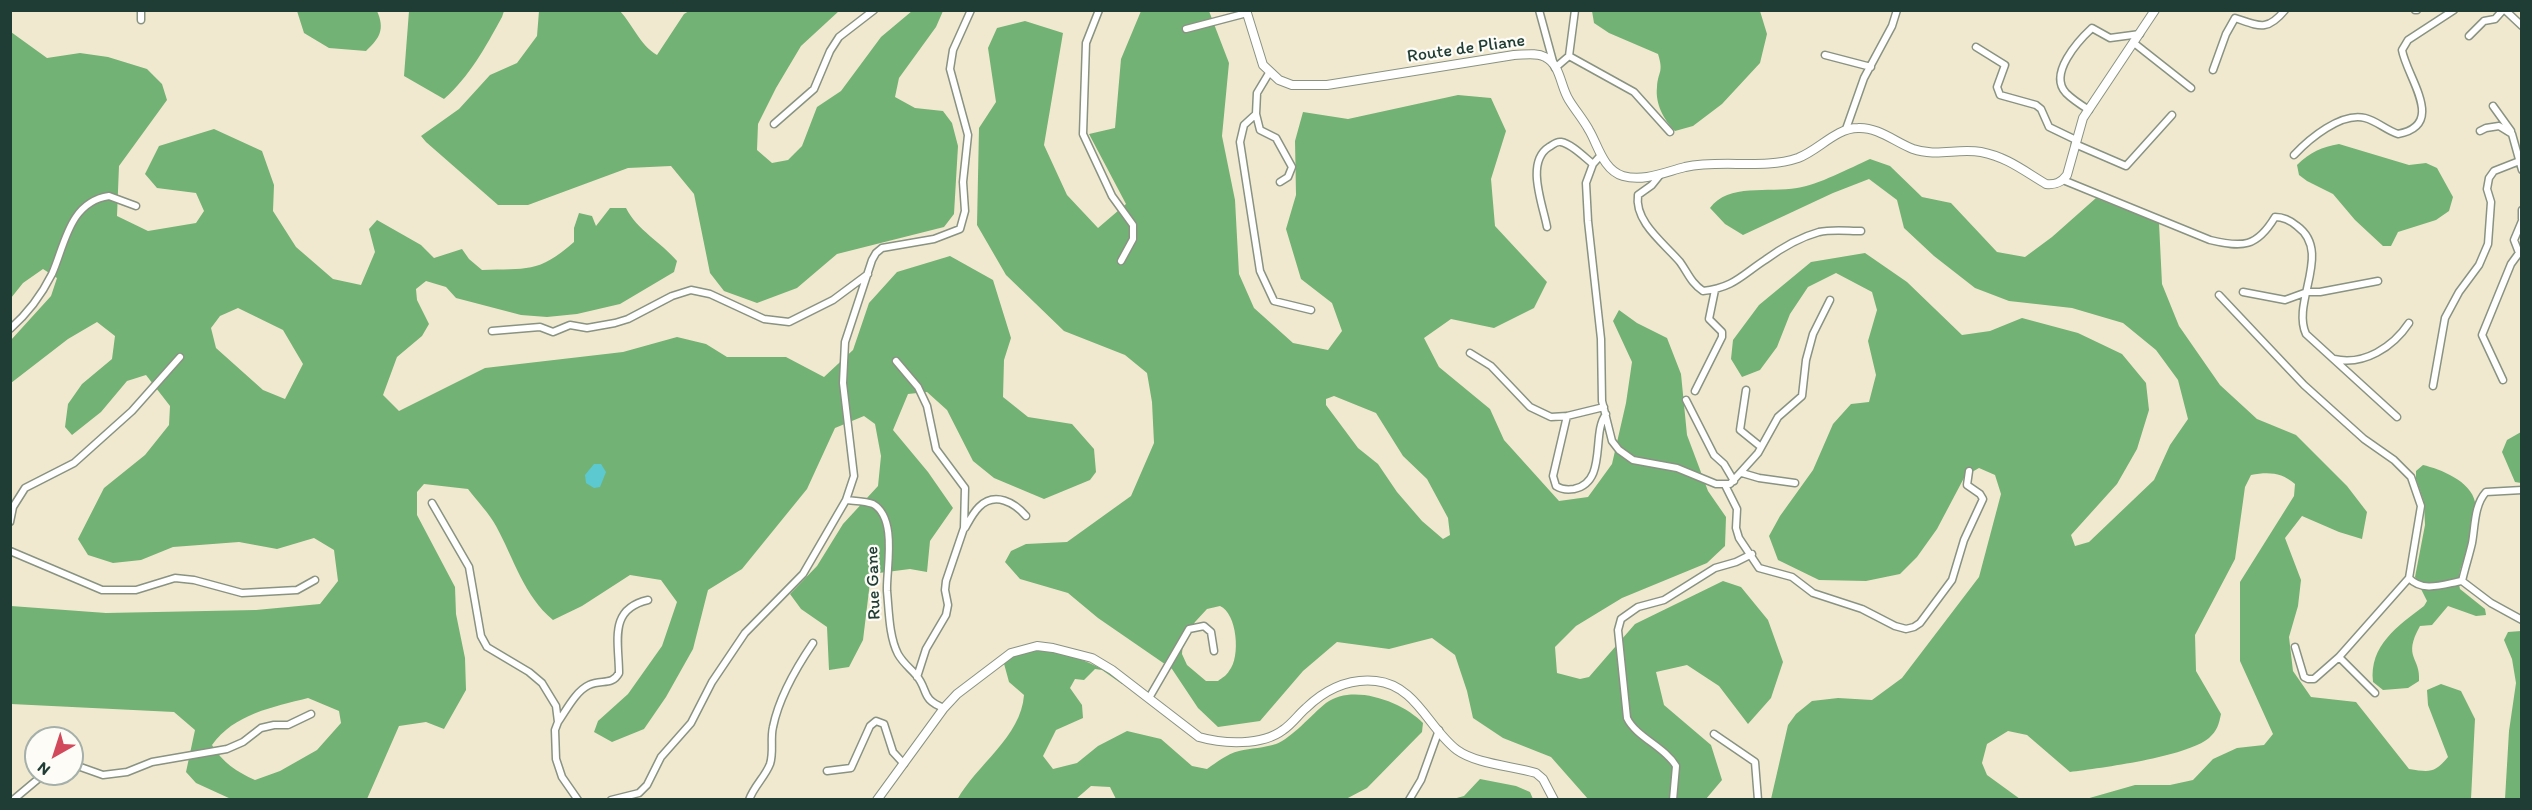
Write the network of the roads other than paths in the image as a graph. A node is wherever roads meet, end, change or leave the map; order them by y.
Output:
1 (141, 10) edge
2 (874, 10) edge
3 (971, 10) edge
4 (1099, 10) edge
5 (1539, 10) edge
6 (1575, 10) edge
7 (1897, 10) edge
8 (2155, 10) edge
9 (2285, 10) edge
10 (2454, 10) edge
11 (2504, 10) edge
12 (1247, 12) edge
13 (141, 20) dead end
14 (2522, 26) edge
15 (1186, 29) dead end
16 (2141, 34) junction
17 (2469, 36) dead end
18 (2134, 43) junction
19 (1976, 47) dead end
20 (1825, 55) dead end
21 (1569, 56) junction
22 (1555, 67) junction
23 (1871, 67) junction
24 (2212, 70) dead end
25 (1269, 73) junction
26 (2191, 88) dead end
27 (2493, 106) dead end
28 (2089, 110) junction
29 (1256, 114) junction
30 (2172, 115) dead end
31 (774, 124) dead end
32 (1846, 129) junction
33 (2480, 131) dead end
34 (1670, 132) dead end
35 (2512, 134) junction
36 (2075, 142) junction
37 (1601, 155) junction
38 (2294, 155) dead end
39 (2520, 161) edge
40 (1593, 164) junction
41 (2522, 171) edge
42 (1660, 175) junction
43 (2063, 180) junction
44 (1280, 182) dead end
45 (136, 206) dead end
46 (2522, 210) edge
47 (2522, 220) edge
48 (1547, 227) dead end
49 (1862, 231) dead end
50 (1121, 261) dead end
51 (868, 273) junction
52 (2378, 281) dead end
53 (1715, 290) junction
54 (2243, 292) dead end
55 (2307, 292) junction
56 (2219, 295) dead end
57 (1830, 300) dead end
58 (1311, 310) dead end
59 (2409, 323) dead end
60 (10, 329) edge
61 (492, 331) dead end
62 (1470, 353) dead end
63 (180, 357) dead end
64 (2331, 358) junction
65 (896, 360) dead end
66 (2504, 380) dead end
67 (2433, 386) dead end
68 (1746, 390) dead end
69 (1695, 391) dead end
70 (1686, 400) dead end
71 (1605, 411) junction
72 (1567, 416) junction
73 (2397, 417) dead end
74 (1761, 447) junction
75 (1969, 471) dead end
76 (1742, 473) junction
77 (1734, 481) junction
78 (1795, 483) dead end
79 (1725, 485) junction
80 (2522, 490) edge
81 (846, 500) junction
82 (432, 503) dead end
83 (1026, 516) dead end
84 (10, 522) edge
85 (964, 528) junction
86 (10, 551) edge
87 (1752, 554) junction
88 (2409, 578) junction
89 (315, 580) dead end
90 (2462, 581) junction
91 (648, 600) dead end
92 (2522, 620) edge
93 (813, 643) dead end
94 (2295, 647) dead end
95 (1214, 651) dead end
96 (2339, 657) junction
97 (917, 677) junction
98 (2375, 693) dead end
99 (1149, 698) junction
100 (944, 708) junction
101 (311, 714) dead end
102 (558, 722) junction
103 (1439, 730) junction
104 (1714, 734) dead end
105 (904, 764) junction
106 (84, 768) edge
107 (827, 771) dead end
108 (30, 786) edge
109 (13, 800) edge
110 (578, 800) edge
111 (611, 800) edge
112 (749, 800) edge
113 (877, 800) edge
114 (1408, 800) edge
115 (1554, 800) edge
116 (1673, 800) edge
117 (1758, 800) edge

1 - 13 street
2 - 31 street
3 - 51 street
4 - 50 street
5 - 22 street
6 - 21 street
7 - 23 street
8 - 16 street
9 - 24 street
10 - 38 street
11 - 14 street
11 - 17 street
12 - 15 street
12 - 25 street
16 - 18 street
16 - 28 street
18 - 26 street
18 - 28 street
19 - 36 street
20 - 23 street
21 - 22 street
21 - 34 street
22 - 25 street, Route de Pliane
22 - 37 street
23 - 32 street
25 - 29 street
27 - 35 street
28 - 36 street
29 - 44 street
29 - 58 street
30 - 36 street
32 - 42 street
32 - 43 street
33 - 35 street
35 - 39 street
36 - 43 street
37 - 40 street
37 - 42 street
39 - 41 street
39 - 67 street
40 - 48 street
40 - 71 street
42 - 53 street
43 - 55 street
45 - 60 street
46 - 47 street
47 - 66 street
49 - 53 street
51 - 61 street
51 - 81 street
52 - 55 street
53 - 69 street
54 - 55 street
55 - 64 street
56 - 88 street
57 - 74 street
59 - 64 street
62 - 72 street
63 - 84 street
64 - 73 street
65 - 85 street
68 - 74 street
70 - 77 street
71 - 72 street
71 - 72 street
71 - 79 street
74 - 76 street
75 - 87 street
76 - 77 street
76 - 78 street
77 - 79 street
79 - 87 street
80 - 90 street
81 - 97 street, Rue Gane
81 - 111 street
82 - 102 street
83 - 85 street
85 - 97 street
86 - 89 street
87 - 116 street
88 - 90 street
88 - 96 street
90 - 92 street
91 - 102 street
93 - 112 street
94 - 96 street
95 - 99 street
96 - 98 street
97 - 100 street, Rue Gane
99 - 100 street
99 - 103 street
100 - 105 street
101 - 106 street
102 - 110 street
103 - 114 street
103 - 115 street
104 - 117 street
105 - 107 street
105 - 113 street
108 - 109 street

